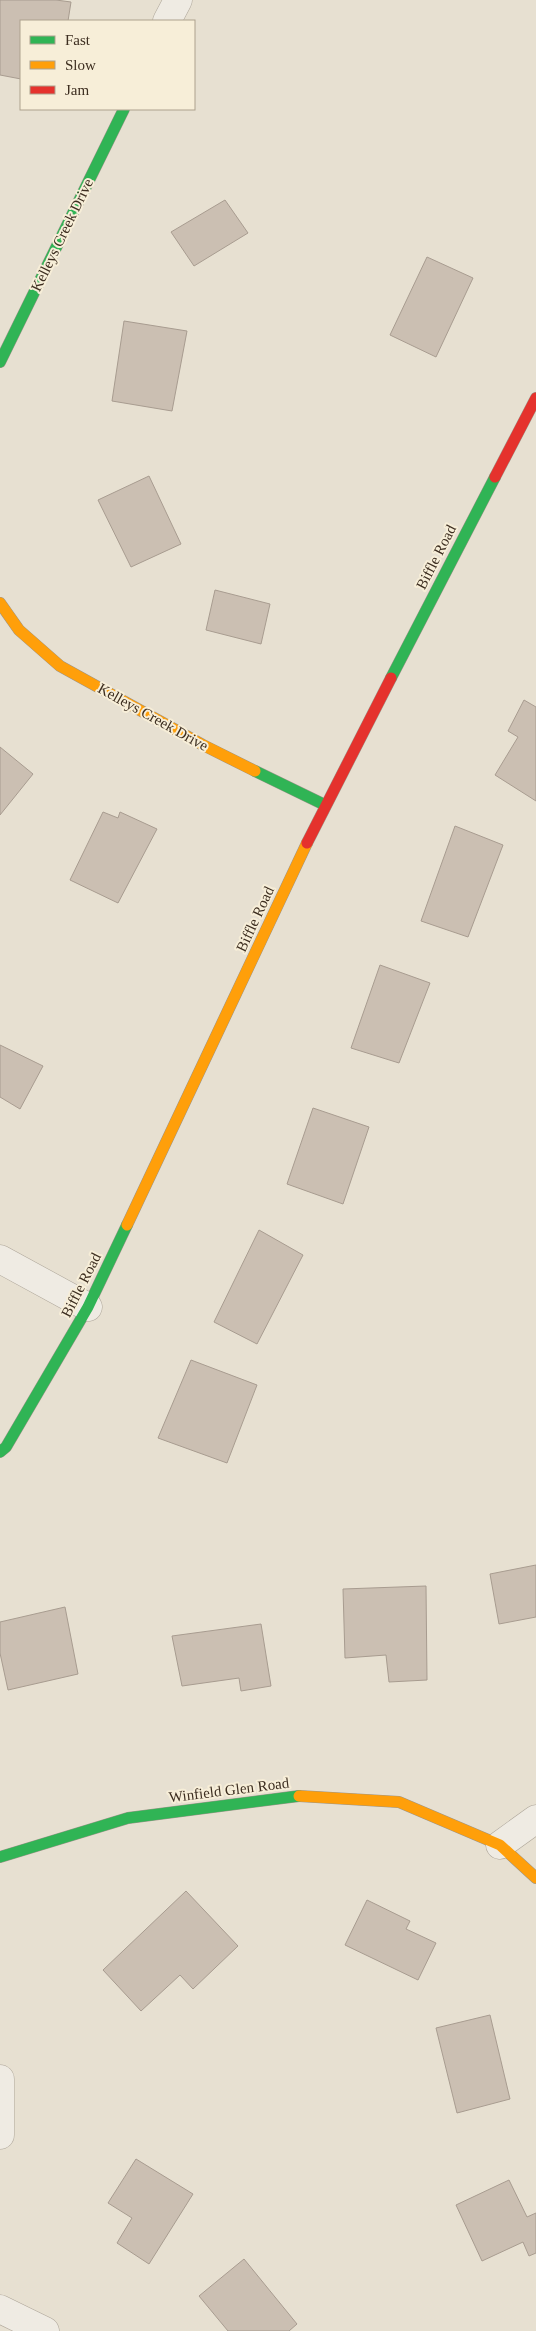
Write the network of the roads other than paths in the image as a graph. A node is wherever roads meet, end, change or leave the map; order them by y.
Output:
1 (178, 0) edge
2 (168, 20) edge
3 (124, 110) edge
4 (0, 362) edge
5 (534, 406) edge
6 (0, 603) edge
7 (325, 805) junction
8 (0, 1259) edge
9 (88, 1307) junction
10 (0, 1452) edge
11 (536, 1819) edge
12 (500, 1845) junction
13 (0, 1857) edge
14 (536, 1878) edge
15 (0, 2079) edge
16 (0, 2135) edge
17 (0, 2309) edge
18 (45, 2331) edge

1 - 2 street
3 - 4 street, Kelleys Creek Drive
5 - 7 street, Biffle Road
6 - 7 street, Kelleys Creek Drive
7 - 9 street, Biffle Road
8 - 9 street
9 - 10 street, Biffle Road
11 - 12 street
12 - 13 street, Winfield Glen Road
12 - 14 street, Winfield Glen Road
15 - 16 street
17 - 18 street

